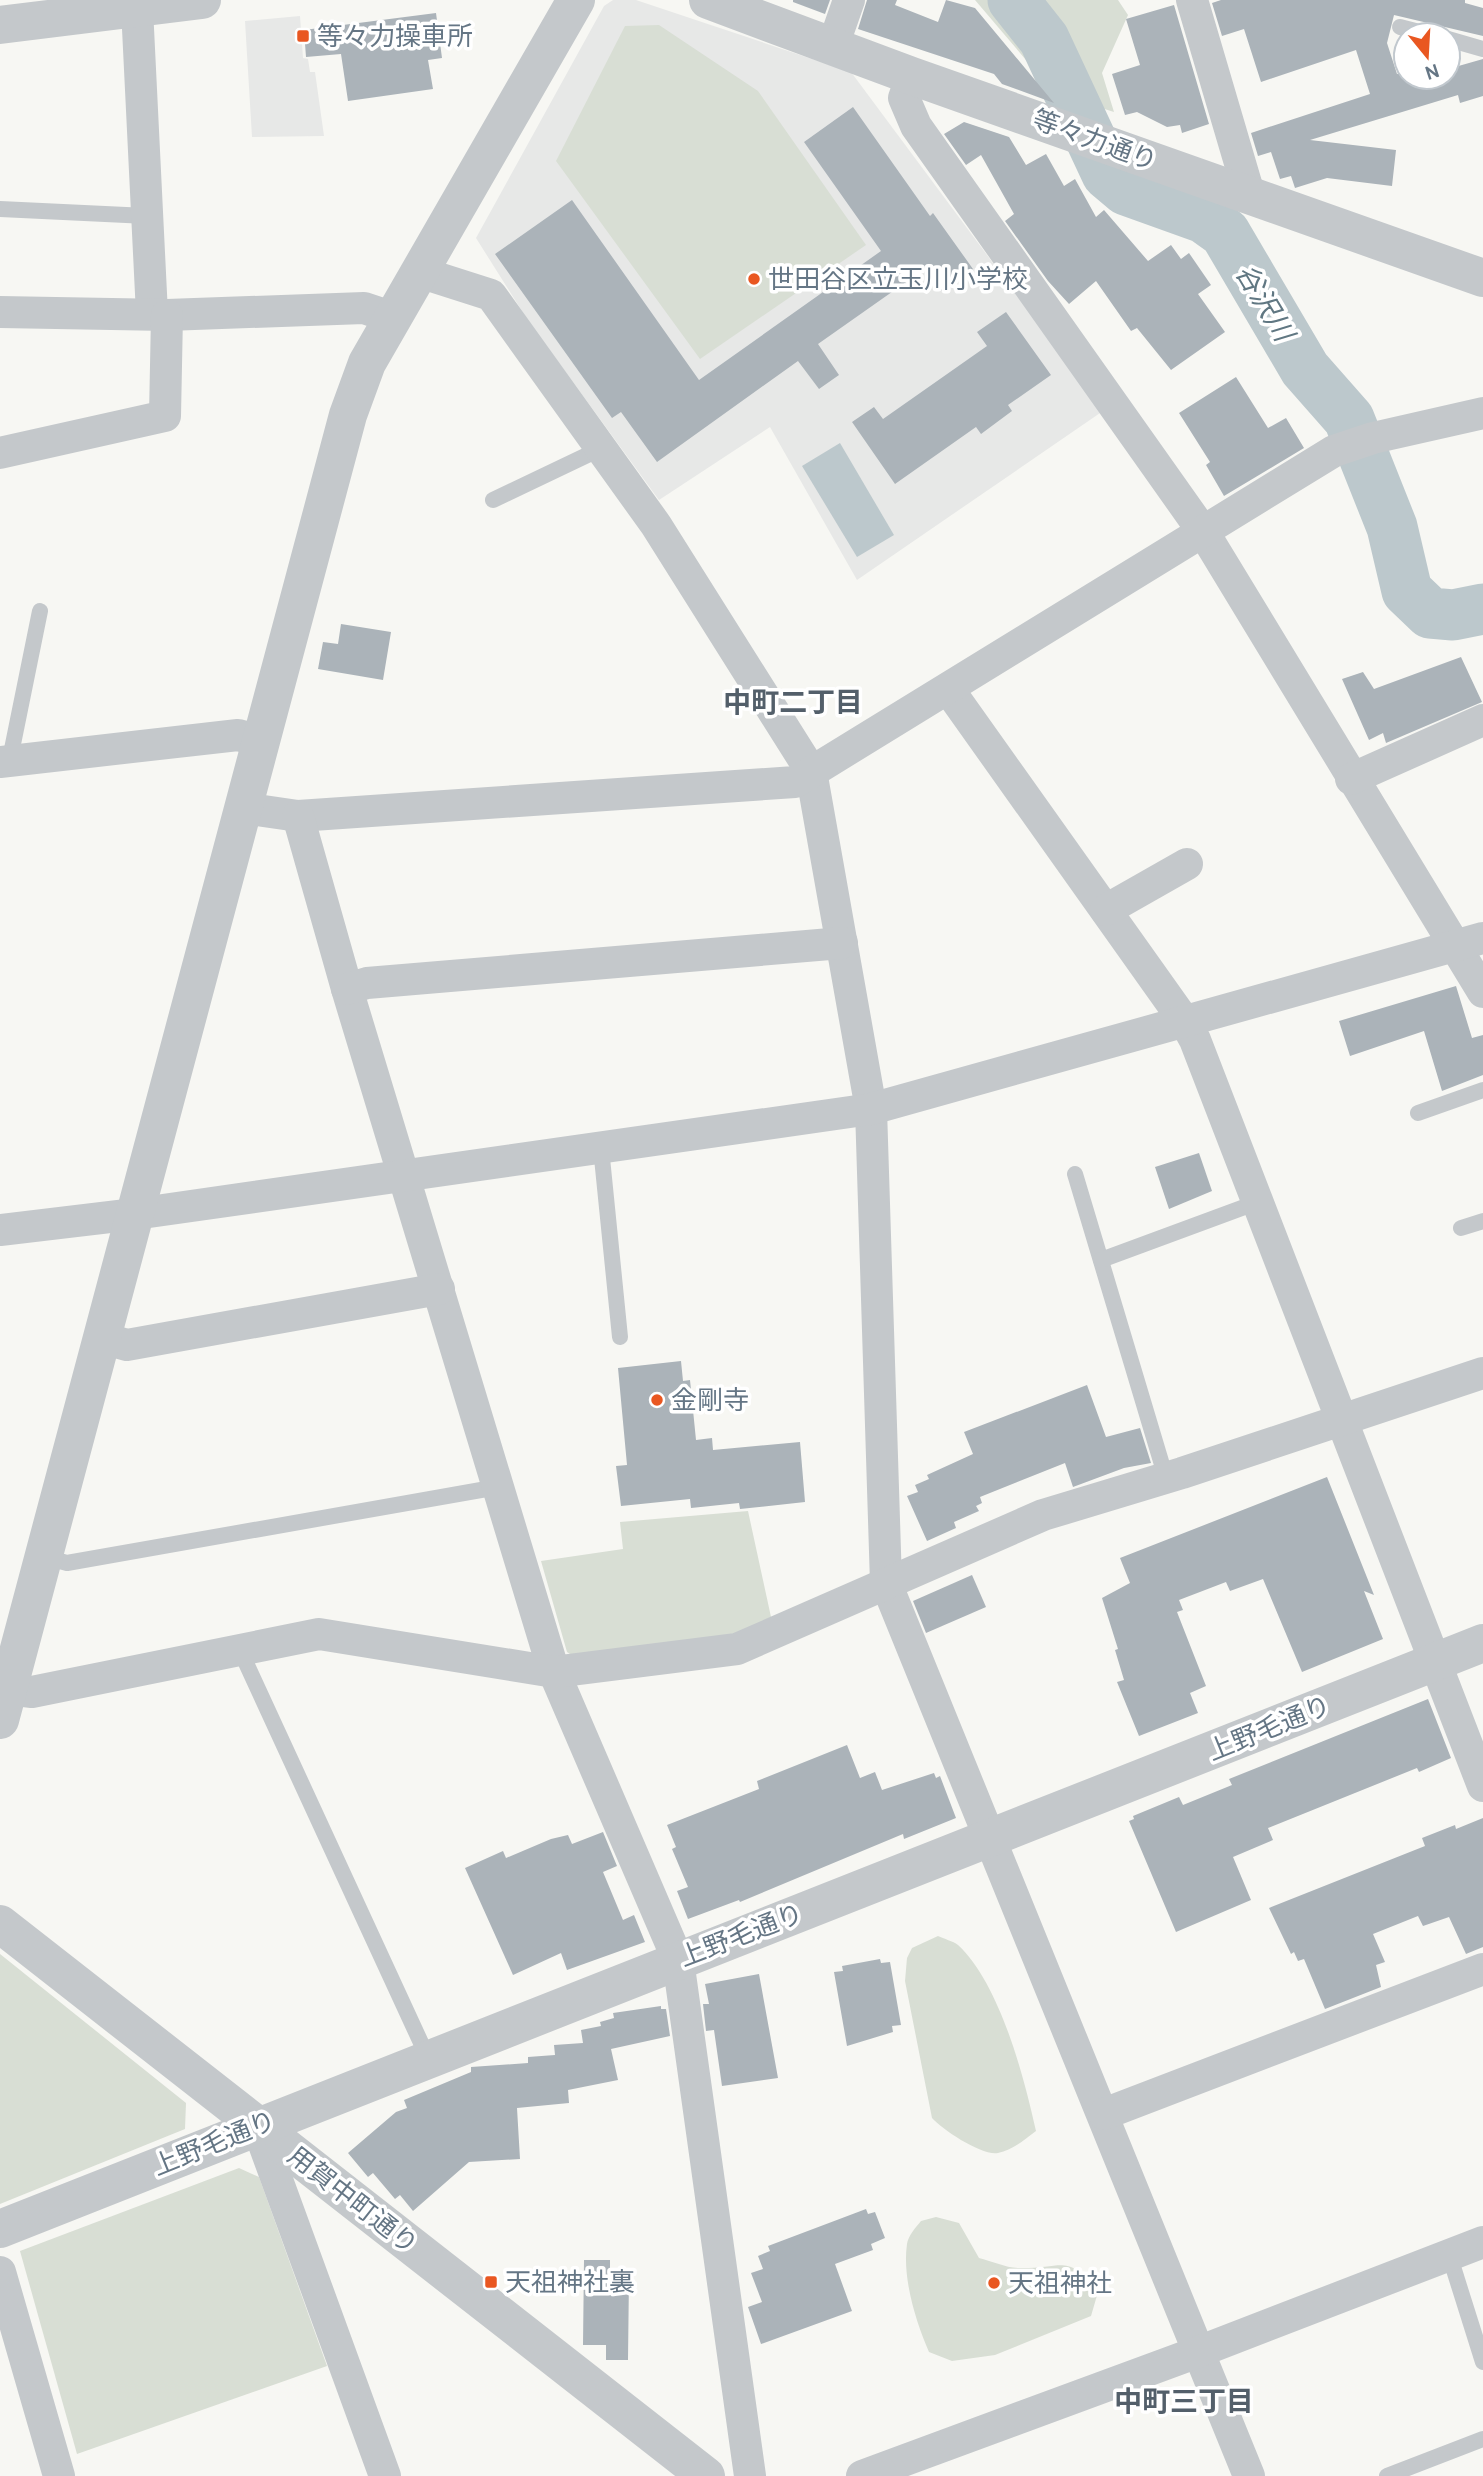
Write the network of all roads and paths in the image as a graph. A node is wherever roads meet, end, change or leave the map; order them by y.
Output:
1 (202, 0) edge
2 (576, 0) edge
3 (708, 0) edge
4 (849, 0) edge
5 (1192, 0) edge
6 (98, 6) edge
7 (137, 8) junction
8 (0, 25) edge
9 (1462, 43) edge
10 (833, 47) junction
11 (1483, 48) edge
12 (912, 76) junction
13 (1250, 197) junction
14 (0, 209) edge
15 (147, 216) junction
16 (419, 272) junction
17 (1483, 278) edge
18 (0, 312) edge
19 (160, 315) junction
20 (394, 318) junction
21 (1483, 413) edge
22 (602, 448) junction
23 (0, 453) edge
24 (492, 500) dead end
25 (1204, 533) junction
26 (40, 611) dead end
27 (949, 690) junction
28 (1483, 720) edge
29 (260, 741) junction
30 (6, 762) edge
31 (811, 771) junction
32 (1352, 779) junction
33 (243, 808) junction
34 (298, 816) junction
35 (1186, 863) dead end
36 (1106, 910) junction
37 (1469, 942) edge
38 (842, 943) junction
39 (347, 989) junction
40 (1483, 992) edge
41 (1185, 1022) junction
42 (1483, 1090) edge
43 (871, 1110) junction
44 (1418, 1113) dead end
45 (601, 1148) junction
46 (1075, 1174) dead end
47 (405, 1176) junction
48 (1258, 1202) junction
49 (135, 1214) junction
50 (1483, 1221) edge
51 (1461, 1228) dead end
52 (0, 1230) edge
53 (1101, 1260) junction
54 (439, 1290) junction
55 (620, 1337) dead end
56 (102, 1338) junction
57 (1483, 1373) edge
58 (1341, 1421) junction
59 (1166, 1478) junction
60 (498, 1487) junction
61 (45, 1558) junction
62 (886, 1583) junction
63 (1483, 1643) edge
64 (240, 1650) junction
65 (1435, 1662) junction
66 (554, 1672) junction
67 (4, 1705) edge
68 (1483, 1786) edge
69 (989, 1839) junction
70 (0, 1924) edge
71 (678, 1960) junction
72 (1483, 1969) edge
73 (428, 2058) junction
74 (1104, 2114) junction
75 (257, 2125) junction
76 (0, 2229) edge
77 (1483, 2242) edge
78 (1449, 2254) junction
79 (0, 2272) edge
80 (1198, 2352) junction
81 (1483, 2362) edge
82 (1483, 2439) edge
83 (59, 2476) edge
84 (385, 2476) edge
85 (706, 2476) edge
86 (750, 2476) edge
87 (862, 2476) edge
88 (1249, 2476) edge
89 (1387, 2476) edge

1 - 7 street
2 - 16 street
3 - 10 street, 等々力通り
4 - 10 street
5 - 13 street
6 - 7 street
6 - 8 street
7 - 15 street
9 - 11 lane
10 - 12 street, 等々力通り
12 - 13 street, 等々力通り
12 - 25 street
13 - 17 street, 等々力通り
14 - 15 lane
15 - 19 street
16 - 20 street
16 - 22 street
18 - 19 street
19 - 20 street
19 - 23 street
20 - 29 street
21 - 25 street
22 - 24 lane
22 - 31 street
25 - 27 street
25 - 32 street
26 - 30 lane
27 - 31 street
27 - 36 street
28 - 32 street
29 - 30 street
29 - 33 street
31 - 34 street
31 - 38 street
32 - 37 street
33 - 34 street
33 - 49 street
34 - 39 street
35 - 36 street
36 - 41 street
37 - 40 street
37 - 41 street
38 - 39 street
38 - 43 street
39 - 47 street
41 - 43 street
41 - 48 street
42 - 44 lane
43 - 45 street
43 - 62 street
45 - 47 street
45 - 55 lane
46 - 53 lane
47 - 49 street
47 - 54 street
48 - 53 lane
48 - 58 street
49 - 52 street
49 - 56 street
50 - 51 lane
53 - 59 lane
54 - 56 street
54 - 60 street
56 - 61 street
57 - 58 street
58 - 59 street
58 - 65 street
59 - 62 street
60 - 61 lane
60 - 66 street
61 - 67 street
62 - 66 street
62 - 69 street
63 - 65 street, 上野毛通り
64 - 66 street
64 - 67 street
64 - 73 lane
65 - 68 street
65 - 69 street, 上野毛通り
66 - 71 street
69 - 71 street, 上野毛通り
69 - 74 street
70 - 75 street, 用賀中町通り
71 - 73 street, 上野毛通り
71 - 86 street
72 - 74 street
73 - 75 street, 上野毛通り
74 - 80 street
75 - 76 street, 上野毛通り
75 - 84 street
75 - 85 street, 用賀中町通り
77 - 78 street
78 - 80 street
78 - 81 lane
79 - 83 street
80 - 87 street
80 - 88 street
82 - 89 lane

